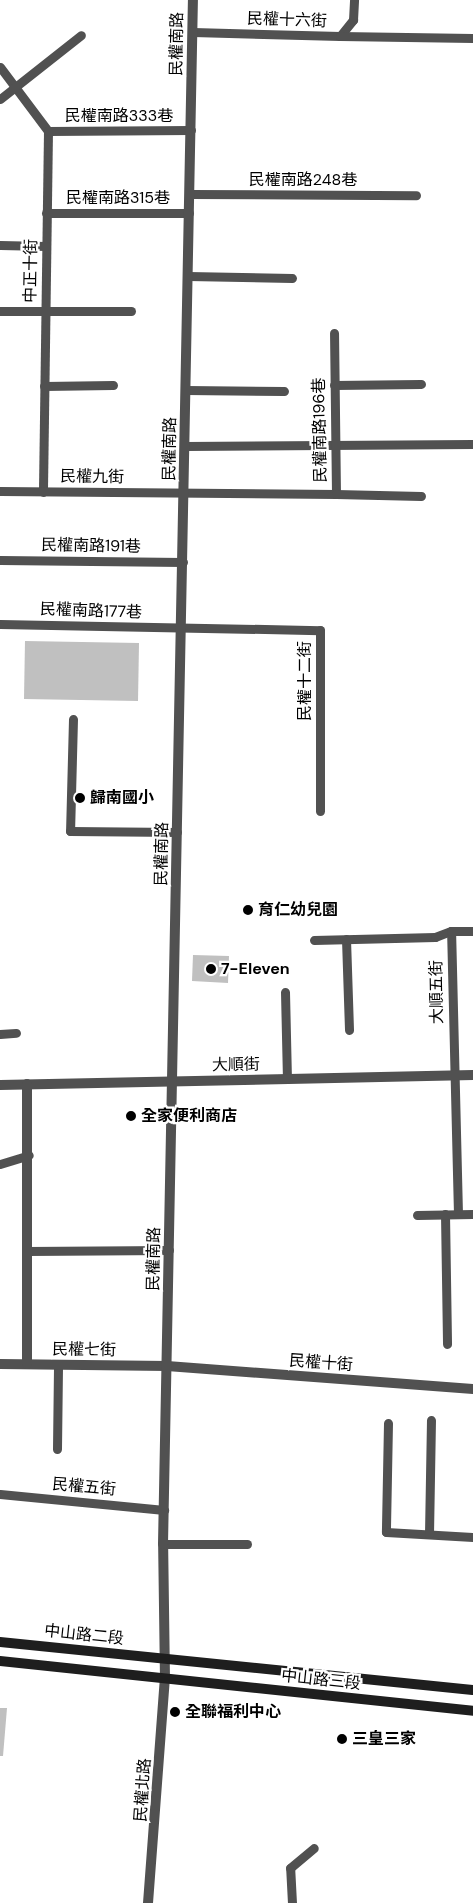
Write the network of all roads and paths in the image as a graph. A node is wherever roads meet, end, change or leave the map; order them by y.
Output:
1 (193, 0) edge
2 (354, 0) edge
3 (193, 32) junction
4 (81, 35) dead end
5 (340, 36) junction
6 (473, 38) edge
7 (0, 67) edge
8 (15, 87) junction
9 (0, 99) edge
10 (191, 130) junction
11 (48, 131) junction
12 (190, 194) junction
13 (416, 195) dead end
14 (46, 213) junction
15 (189, 213) junction
16 (0, 245) edge
17 (46, 246) junction
18 (188, 276) junction
19 (292, 278) dead end
20 (0, 311) edge
21 (130, 311) dead end
22 (45, 312) junction
23 (334, 333) dead end
24 (421, 384) dead end
25 (113, 385) dead end
26 (334, 385) junction
27 (44, 386) junction
28 (186, 390) junction
29 (284, 391) dead end
30 (334, 444) junction
31 (473, 444) edge
32 (185, 446) junction
33 (0, 491) edge
34 (43, 492) junction
35 (184, 494) junction
36 (336, 494) junction
37 (421, 496) dead end
38 (0, 560) edge
39 (182, 562) junction
40 (0, 624) edge
41 (181, 629) junction
42 (73, 720) dead end
43 (320, 811) dead end
44 (177, 832) junction
45 (451, 931) junction
46 (473, 931) edge
47 (346, 939) junction
48 (314, 940) dead end
49 (285, 992) dead end
50 (348, 1030) dead end
51 (16, 1033) dead end
52 (0, 1034) edge
53 (454, 1075) junction
54 (473, 1075) edge
55 (287, 1079) junction
56 (173, 1081) junction
57 (27, 1084) junction
58 (0, 1085) edge
59 (28, 1155) junction
60 (0, 1164) edge
61 (445, 1214) junction
62 (458, 1214) junction
63 (473, 1214) edge
64 (417, 1215) dead end
65 (169, 1250) junction
66 (27, 1251) junction
67 (446, 1344) dead end
68 (0, 1364) edge
69 (27, 1364) junction
70 (58, 1364) junction
71 (167, 1366) junction
72 (473, 1389) edge
73 (431, 1420) dead end
74 (388, 1423) dead end
75 (58, 1449) dead end
76 (0, 1494) edge
77 (164, 1510) junction
78 (429, 1534) junction
79 (473, 1537) edge
80 (163, 1544) junction
81 (247, 1544) dead end
82 (0, 1642) edge
83 (166, 1659) junction
84 (0, 1661) edge
85 (165, 1679) junction
86 (473, 1690) edge
87 (473, 1711) edge
88 (314, 1848) dead end
89 (148, 1903) edge
90 (292, 1903) edge

1 - 3 street, 民權南路
2 - 5 lane, 民權十六街
3 - 5 lane, 民權十六街
3 - 10 street, 民權南路
4 - 8 lane
5 - 6 lane
7 - 8 lane
8 - 9 lane
8 - 11 lane
10 - 11 lane, 民權南路333巷
10 - 12 street, 民權南路
11 - 14 lane, 中正十街
12 - 13 lane, 民權南路248巷
12 - 15 street, 民權南路
14 - 15 lane, 民權南路315巷
14 - 17 lane, 中正十街
15 - 18 street, 民權南路
16 - 17 lane
17 - 22 lane, 中正十街
18 - 19 lane
18 - 28 street, 民權南路
20 - 22 lane
21 - 22 lane
22 - 27 lane, 中正十街
23 - 26 lane, 民權南路196巷
24 - 26 lane
25 - 27 lane
26 - 30 lane, 民權南路196巷
27 - 34 lane, 中正十街
28 - 29 lane
28 - 32 street, 民權南路
30 - 31 lane
30 - 32 lane
30 - 36 lane, 民權南路196巷
32 - 35 street, 民權南路
33 - 34 lane, 民權九街
34 - 35 lane, 民權九街
35 - 36 lane, 民權南路196巷
35 - 39 street, 民權南路
36 - 37 lane
38 - 39 lane, 民權南路191巷
39 - 41 street, 民權南路
40 - 41 lane, 民權南路177巷
41 - 43 lane, 民權十二街
41 - 44 street, 民權南路
42 - 44 lane
44 - 56 street, 民權南路
45 - 46 lane
45 - 47 lane
45 - 53 lane, 大順五街
47 - 48 lane
47 - 50 lane
49 - 55 lane
51 - 52 lane
53 - 54 street, 大順街
53 - 55 street, 大順街
53 - 62 lane, 大順五街
55 - 56 street, 大順街
56 - 57 street, 大順街
56 - 65 street, 民權南路
57 - 58 street, 大順街
57 - 59 street
59 - 60 lane
59 - 66 street
61 - 62 lane
61 - 64 lane
61 - 67 lane
62 - 63 lane
65 - 66 lane
65 - 71 street, 民權南路
66 - 69 street
68 - 69 street, 民權七街
69 - 70 street, 民權七街
70 - 71 street, 民權七街
70 - 75 lane
71 - 72 street, 民權十街
71 - 77 street, 民權南路
73 - 78 lane
74 - 78 lane
76 - 77 lane, 民權五街
77 - 80 street, 民權南路
78 - 79 lane
80 - 81 lane
80 - 83 street, 民權南路
82 - 83 main road, 中山路二段
83 - 85 street, 民權南路
83 - 86 main road, 中山路三段
84 - 85 main road
85 - 87 main road, 中山路三段
85 - 89 street, 民權北路
88 - 90 lane

